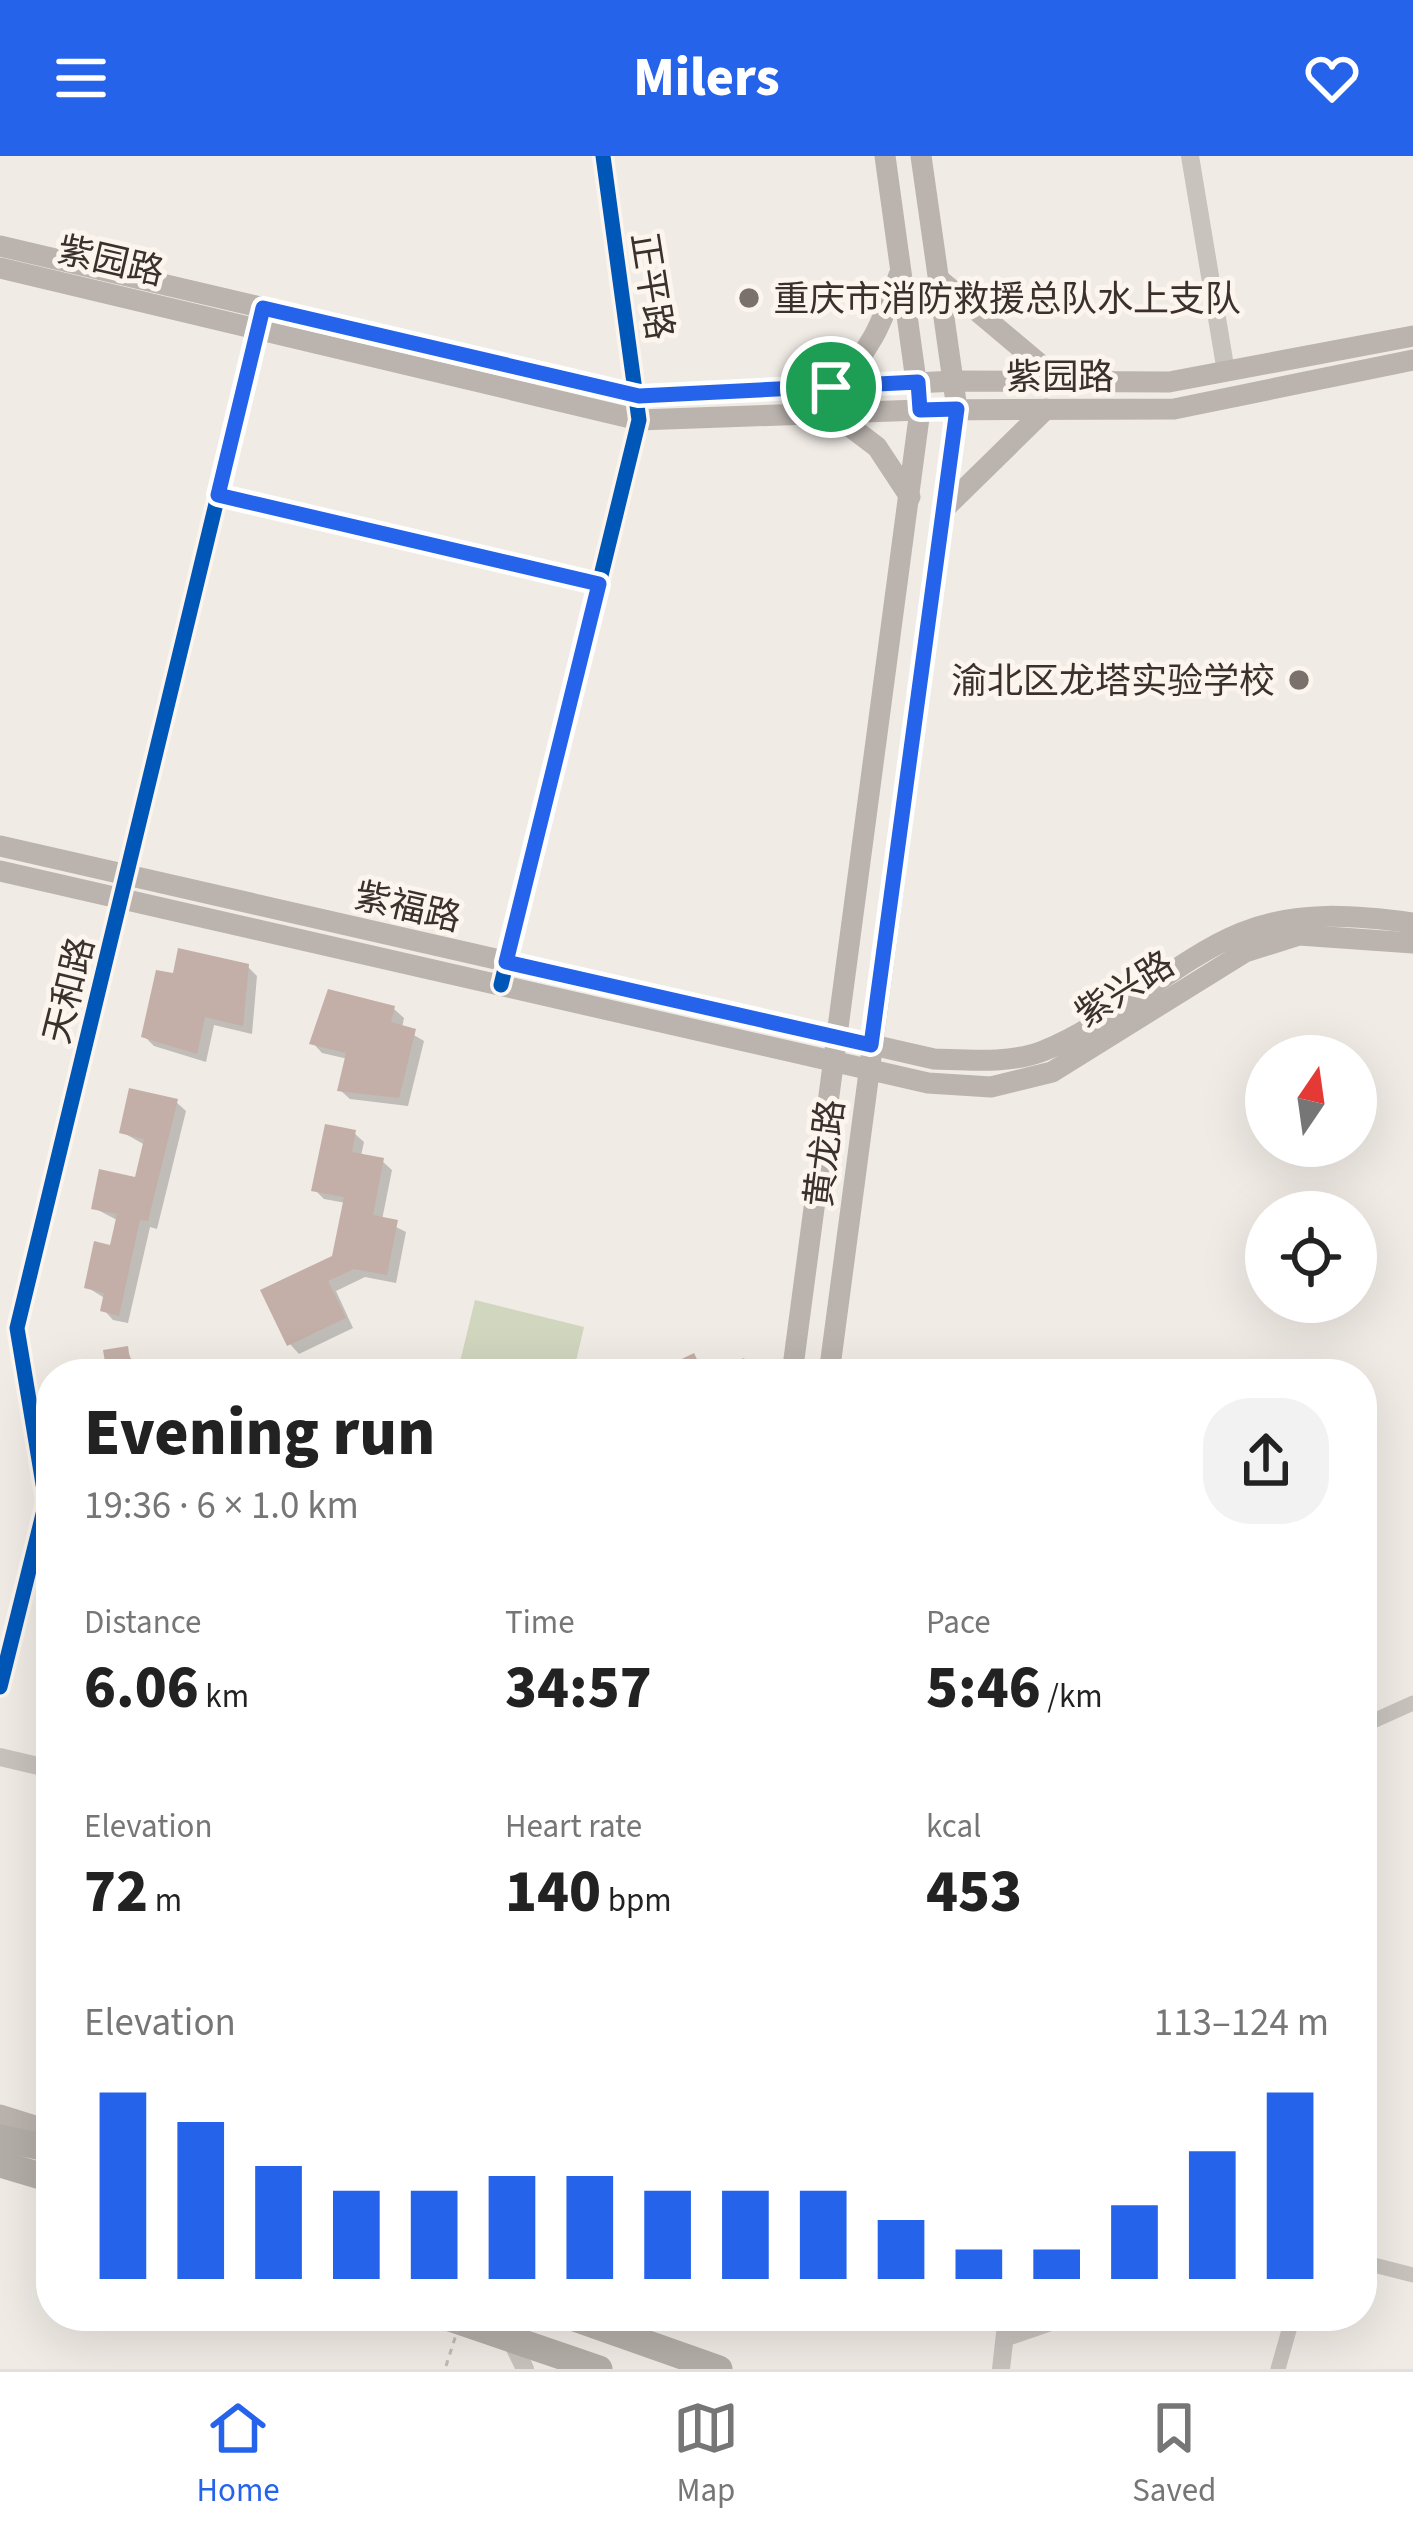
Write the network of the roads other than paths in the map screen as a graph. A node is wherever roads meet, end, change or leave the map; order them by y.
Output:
1 (603, 156) edge
2 (886, 156) edge
3 (921, 156) edge
4 (1190, 156) edge
5 (0, 246) edge
6 (0, 268) edge
7 (902, 269) junction
8 (940, 280) junction
9 (261, 318) junction
10 (1413, 336) edge
11 (1413, 360) edge
12 (1226, 372) junction
13 (956, 381) junction
14 (1060, 381) junction
15 (918, 382) junction
16 (831, 387) junction
17 (639, 396) junction
18 (957, 409) junction
19 (1046, 409) junction
20 (920, 410) junction
21 (831, 413) junction
22 (639, 420) junction
23 (218, 495) junction
24 (910, 497) junction
25 (943, 511) junction
26 (599, 584) junction
27 (0, 846) edge
28 (0, 871) edge
29 (127, 876) junction
30 (121, 899) junction
31 (1413, 922) edge
32 (1413, 943) edge
33 (506, 962) junction
34 (501, 986) junction
35 (839, 994) junction
36 (791, 1027) junction
37 (833, 1036) junction
38 (871, 1045) junction
39 (830, 1060) junction
40 (868, 1069) junction
41 (794, 1359) edge
42 (831, 1359) edge
43 (36, 1444) edge
44 (36, 1542) edge
45 (0, 1687) edge
46 (1413, 1703) edge
47 (1377, 1719) edge
48 (0, 1757) edge
49 (36, 1765) edge
50 (0, 2115) edge
51 (36, 2126) edge
52 (0, 2138) edge
53 (36, 2146) edge
54 (0, 2164) edge
55 (0, 2176) edge
56 (36, 2177) edge
57 (36, 2181) edge
58 (1377, 2266) edge
59 (1413, 2275) edge
60 (486, 2331) edge
61 (614, 2331) edge
62 (1006, 2331) edge
63 (1029, 2331) edge
64 (1289, 2331) edge
65 (1006, 2339) junction
66 (511, 2340) junction
67 (525, 2369) edge
68 (599, 2369) edge
69 (719, 2369) edge
70 (1001, 2369) edge
71 (1278, 2369) edge

1 - 17 street, 正平路
2 - 7 main road, 黄龙路
3 - 8 main road, 黄龙路
4 - 12 street
5 - 9 main road, 紫园路
6 - 9 main road, 紫园路
7 - 15 main road, 黄龙路
7 - 16 main road
8 - 13 main road, 黄龙路
8 - 14 main road
9 - 17 main road, 紫园路
9 - 22 main road, 紫园路
9 - 23 street, 天和路
10 - 12 main road, 紫园路
11 - 19 main road, 紫园路
12 - 14 main road, 紫园路
13 - 14 main road, 紫园路
13 - 15 main road, 紫园路
13 - 18 main road, 黄龙路
15 - 16 main road, 紫园路
15 - 20 main road, 黄龙路
16 - 17 main road, 紫园路
17 - 22 street, 正平路
18 - 19 main road, 紫园路
18 - 20 main road, 紫园路
18 - 25 main road, 黄龙路
19 - 25 main road
20 - 21 main road, 紫园路
20 - 24 main road, 黄龙路
21 - 22 main road, 紫园路
21 - 24 main road
22 - 26 street, 正平路
23 - 26 street
23 - 29 street, 天和路
24 - 35 main road, 黄龙路
25 - 38 main road, 黄龙路
26 - 33 street, 正平路
27 - 29 main road, 紫福路
28 - 30 main road, 紫福路
29 - 30 street, 天和路
29 - 33 main road, 紫福路
30 - 34 main road, 紫福路
30 - 43 street, 天和路
31 - 38 main road, 紫兴路
32 - 40 main road, 紫兴路
33 - 34 street, 正平路
33 - 36 main road, 紫福路
34 - 39 main road, 紫福路
35 - 36 main road
35 - 37 main road, 黄龙路
36 - 37 main road, 紫福路
37 - 38 main road, 紫福路
37 - 39 main road, 黄龙路
38 - 40 main road, 黄龙路
39 - 40 main road, 紫福路
39 - 41 main road, 黄龙路
40 - 42 main road, 黄龙路
44 - 45 street, 天和路
46 - 47 street
48 - 49 street
50 - 51 main road
52 - 53 highway
54 - 56 highway
55 - 57 main road
58 - 59 street
60 - 66 highway
61 - 69 highway
62 - 65 street
63 - 65 street
64 - 71 street
65 - 70 street
66 - 67 street
66 - 68 highway

